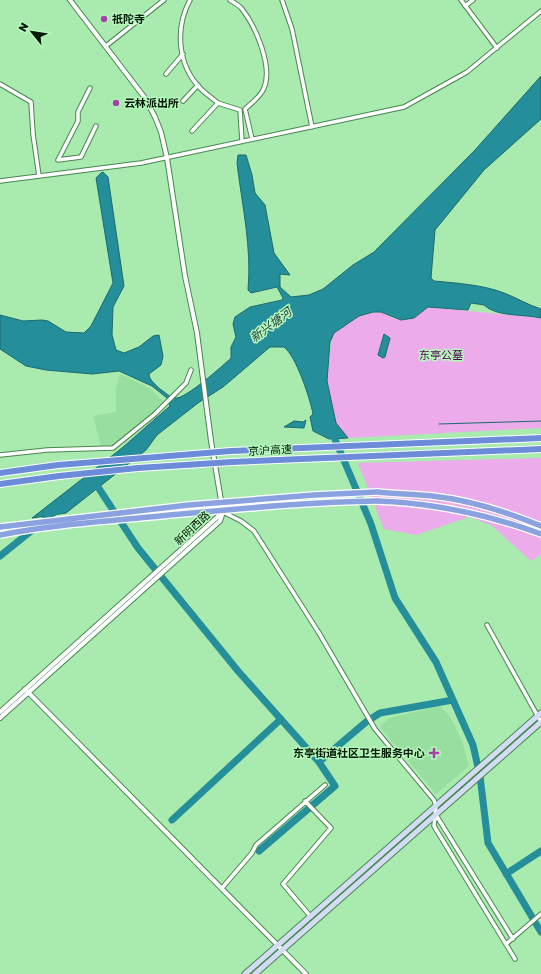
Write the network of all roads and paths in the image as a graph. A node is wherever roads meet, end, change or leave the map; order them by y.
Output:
1 (70, 0) edge
2 (164, 0) edge
3 (190, 0) edge
4 (230, 0) edge
5 (282, 0) edge
6 (461, 0) edge
7 (473, 0) edge
8 (236, 2) edge
9 (465, 6) junction
10 (541, 11) edge
11 (106, 46) junction
12 (497, 48) junction
13 (182, 54) junction
14 (166, 74) dead end
15 (0, 84) edge
16 (198, 85) junction
17 (90, 88) dead end
18 (183, 101) dead end
19 (218, 103) junction
20 (96, 126) dead end
21 (312, 127) junction
22 (192, 131) dead end
23 (252, 139) junction
24 (242, 141) junction
25 (167, 158) junction
26 (39, 176) junction
27 (0, 181) edge
28 (191, 370) dead end
29 (541, 438) edge
30 (541, 449) edge
31 (0, 455) edge
32 (0, 473) edge
33 (0, 484) edge
34 (223, 512) junction
35 (541, 526) edge
36 (0, 527) edge
37 (541, 534) edge
38 (0, 535) edge
39 (487, 625) dead end
40 (27, 690) junction
41 (0, 712) edge
42 (539, 715) edge
43 (0, 718) edge
44 (541, 722) edge
45 (325, 785) dead end
46 (305, 802) junction
47 (436, 806) junction
48 (436, 815) junction
49 (222, 888) junction
50 (541, 914) edge
51 (311, 917) junction
52 (513, 939) junction
53 (506, 944) junction
54 (279, 945) junction
55 (283, 950) junction
56 (516, 959) dead end
57 (245, 974) edge
58 (255, 974) edge
59 (306, 974) edge

1 - 11 street
2 - 11 street
3 - 13 street
4 - 8 street
5 - 21 street
6 - 9 street
7 - 9 street
8 - 23 street
9 - 12 street
10 - 12 street
11 - 25 street
12 - 21 street
13 - 14 street
13 - 16 street
15 - 26 street
16 - 18 street
16 - 19 street
17 - 20 street
19 - 22 street
19 - 24 street
21 - 23 street
23 - 24 street
24 - 25 street
25 - 26 street
25 - 34 street
26 - 27 street
28 - 31 street
29 - 32 highway, 京沪高速, bridge
30 - 33 highway, 京沪高速, bridge
34 - 40 street, 新明西路
34 - 47 street
35 - 36 highway, bridge
37 - 38 highway, bridge
39 - 42 street
40 - 41 street, 新明西路
40 - 43 street, 新明西路
40 - 49 street
42 - 44 street
42 - 47 main road
44 - 48 main road
45 - 46 street
46 - 49 street
46 - 51 street
47 - 48 street
47 - 51 main road
48 - 52 street
48 - 53 street
48 - 55 main road
49 - 54 street
50 - 52 street
51 - 54 main road
52 - 53 street
53 - 56 street
54 - 55 street
54 - 57 main road
55 - 58 main road
55 - 59 street

